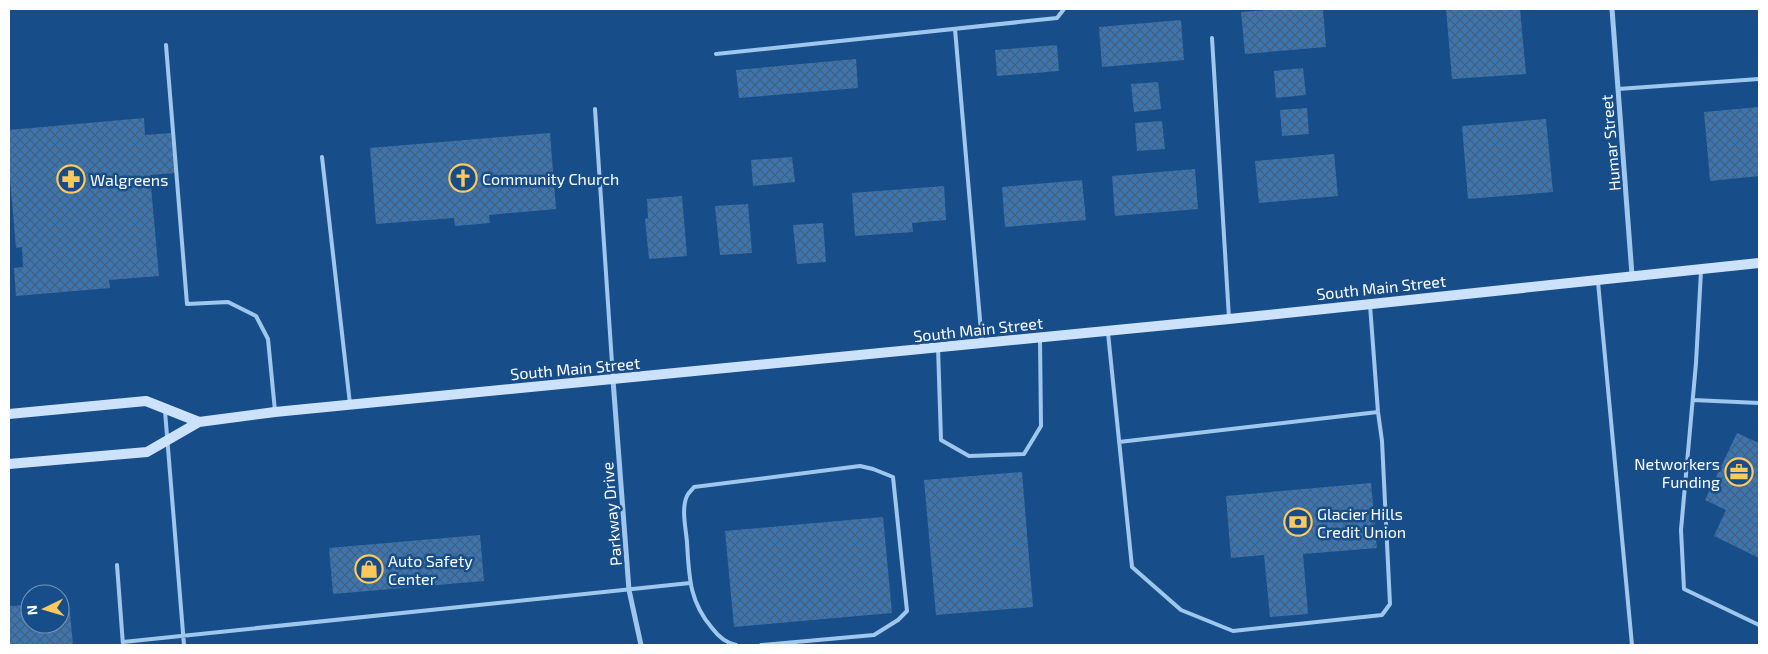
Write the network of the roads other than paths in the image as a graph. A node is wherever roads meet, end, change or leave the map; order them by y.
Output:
1 (1064, 9) edge
2 (1612, 9) edge
3 (955, 28) junction
4 (1212, 38) dead end
5 (166, 45) dead end
6 (716, 54) dead end
7 (1759, 79) edge
8 (1618, 89) junction
9 (595, 109) dead end
10 (322, 157) dead end
11 (1759, 263) edge
12 (1701, 269) junction
13 (1632, 276) junction
14 (1598, 280) junction
15 (1370, 304) junction
16 (1229, 319) junction
17 (1107, 331) junction
18 (1040, 338) junction
19 (982, 343) junction
20 (938, 348) junction
21 (613, 380) junction
22 (1693, 400) junction
23 (350, 404) junction
24 (1759, 404) edge
25 (165, 408) junction
26 (275, 412) junction
27 (1378, 412) junction
28 (9, 414) edge
29 (200, 422) junction
30 (168, 441) junction
31 (1119, 442) junction
32 (9, 464) edge
33 (117, 565) dead end
34 (690, 583) junction
35 (629, 590) junction
36 (1759, 625) edge
37 (184, 635) junction
38 (123, 643) edge
39 (184, 645) edge
40 (640, 645) edge
41 (736, 645) edge
42 (761, 645) edge
43 (1632, 645) edge

1 - 3 lane
2 - 8 street, Humar Street
3 - 6 lane
3 - 19 lane
4 - 16 lane
5 - 26 lane
7 - 8 lane
8 - 13 street, Humar Street
9 - 21 lane
10 - 23 lane
11 - 12 main road, South Main Street
12 - 13 main road, South Main Street
12 - 22 lane
13 - 14 main road, South Main Street
14 - 15 main road, South Main Street
14 - 43 lane
15 - 16 main road, South Main Street
15 - 27 lane
16 - 17 main road, South Main Street
17 - 18 main road, South Main Street
17 - 31 lane
18 - 19 main road, South Main Street
18 - 20 lane
19 - 20 main road, South Main Street
20 - 21 main road, South Main Street
21 - 23 main road, South Main Street
21 - 35 street, Parkway Drive
22 - 24 lane
22 - 36 lane
23 - 26 main road, South Main Street
25 - 28 main road, South Main Street
25 - 29 main road, South Main Street
25 - 30 lane
26 - 29 main road, South Main Street
27 - 31 lane
27 - 31 lane
29 - 30 main road, South Main Street
30 - 32 main road, South Main Street
30 - 37 lane
33 - 38 lane
34 - 35 lane
34 - 41 lane
34 - 42 lane
35 - 37 lane
35 - 40 street, Parkway Drive
37 - 38 lane
37 - 39 lane

